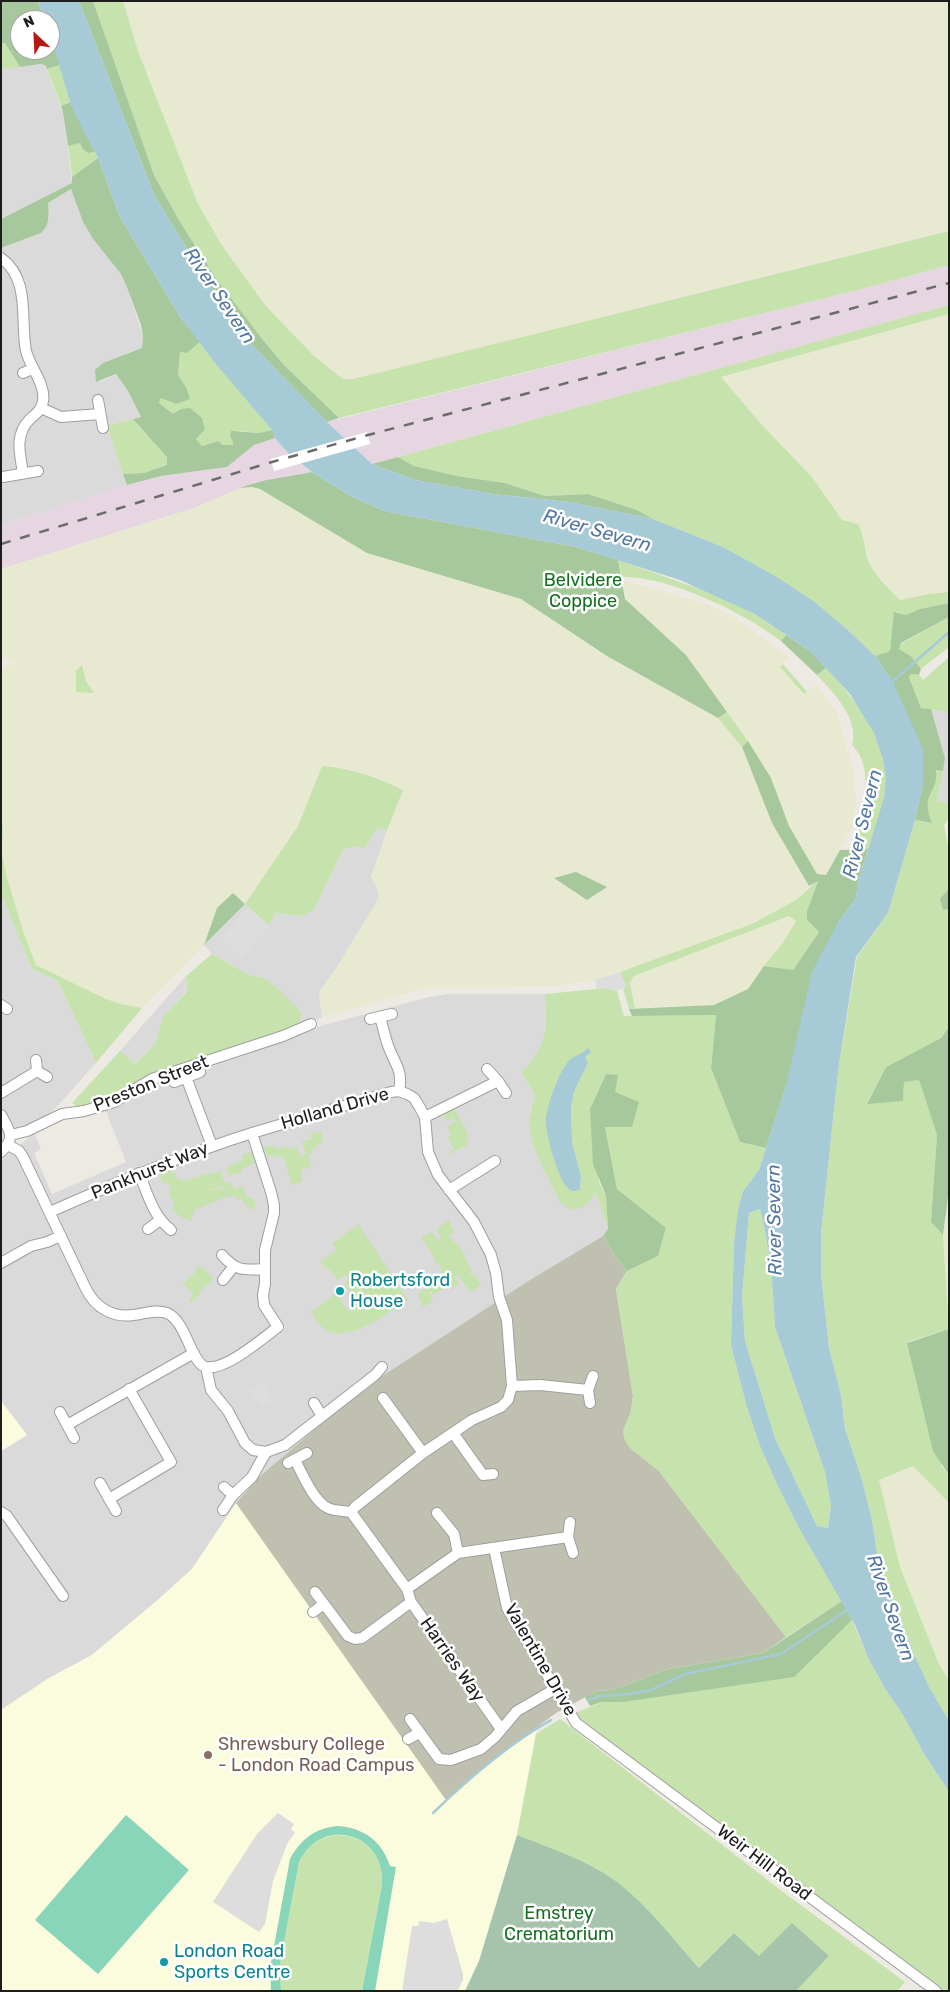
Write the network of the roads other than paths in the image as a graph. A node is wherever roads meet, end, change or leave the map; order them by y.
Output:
1 (1, 258) edge
2 (98, 400) dead end
3 (41, 408) junction
4 (100, 414) junction
5 (103, 428) dead end
6 (38, 471) dead end
7 (23, 473) junction
8 (3, 477) dead end
9 (392, 1014) dead end
10 (310, 1024) dead end
11 (36, 1060) dead end
12 (487, 1068) dead end
13 (37, 1071) junction
14 (200, 1072) dead end
15 (47, 1077) dead end
16 (186, 1077) junction
17 (498, 1081) junction
18 (174, 1082) dead end
19 (400, 1091) junction
20 (1, 1093) edge
21 (506, 1093) dead end
22 (1, 1115) edge
23 (425, 1117) junction
24 (252, 1133) junction
25 (11, 1135) junction
26 (212, 1146) junction
27 (5, 1149) edge
28 (495, 1160) dead end
29 (139, 1173) junction
30 (449, 1190) junction
31 (50, 1212) junction
32 (160, 1220) junction
33 (148, 1230) dead end
34 (171, 1230) dead end
35 (61, 1236) junction
36 (222, 1255) dead end
37 (1, 1262) edge
38 (234, 1266) junction
39 (265, 1269) junction
40 (222, 1280) dead end
41 (194, 1353) junction
42 (206, 1367) junction
43 (382, 1367) dead end
44 (593, 1376) dead end
45 (512, 1386) junction
46 (129, 1389) junction
47 (588, 1390) junction
48 (383, 1398) dead end
49 (314, 1403) dead end
50 (590, 1403) dead end
51 (60, 1412) dead end
52 (322, 1416) junction
53 (67, 1425) junction
54 (453, 1434) junction
55 (74, 1438) dead end
56 (266, 1452) junction
57 (307, 1453) dead end
58 (423, 1453) junction
59 (493, 1474) dead end
60 (100, 1483) dead end
61 (224, 1486) dead end
62 (233, 1495) junction
63 (109, 1500) junction
64 (223, 1510) dead end
65 (116, 1511) dead end
66 (1, 1512) edge
67 (351, 1512) junction
68 (437, 1513) dead end
69 (570, 1522) dead end
70 (568, 1537) junction
71 (494, 1548) junction
72 (573, 1553) dead end
73 (458, 1554) junction
74 (407, 1589) junction
75 (315, 1592) dead end
76 (62, 1596) dead end
77 (411, 1602) junction
78 (324, 1604) junction
79 (313, 1612) dead end
80 (555, 1689) junction
81 (410, 1720) dead end
82 (501, 1730) junction
83 (419, 1733) junction
84 (592, 1735) joint
85 (408, 1739) dead end
86 (936, 1991) edge

1 - 3 street
2 - 4 street
3 - 4 street
3 - 7 street
4 - 5 street
6 - 7 street
7 - 8 street
9 - 19 street
10 - 25 street, Preston Street
11 - 13 street
12 - 17 street
13 - 15 street
13 - 20 street
14 - 16 street
16 - 18 street
16 - 26 street
17 - 21 street
17 - 23 street
19 - 23 street, Holland Drive
19 - 24 street, Holland Drive
22 - 25 street
23 - 30 street, Holland Drive
24 - 26 street, Pankhurst Way
24 - 39 street
25 - 27 street
26 - 29 street, Pankhurst Way
27 - 31 street
28 - 30 street
29 - 31 street, Pankhurst Way
29 - 32 street
30 - 45 street, Holland Drive
31 - 35 street
32 - 33 street
32 - 34 street
35 - 37 street
35 - 41 street
36 - 38 street
38 - 39 street
38 - 40 street
39 - 42 street
41 - 42 street
41 - 46 street
42 - 56 street
43 - 52 street
44 - 47 street
45 - 47 street
45 - 54 street
46 - 53 street
46 - 63 street
47 - 50 street
48 - 58 street
49 - 52 street
51 - 53 street
52 - 56 street
53 - 55 street
54 - 58 street
54 - 59 street
56 - 62 street
57 - 67 street
58 - 67 street
60 - 63 street
61 - 62 street
62 - 64 street
63 - 65 street
66 - 76 street
67 - 74 street
68 - 73 street
69 - 70 street
70 - 71 street
70 - 72 street
71 - 73 street
71 - 80 street, Valentine Drive
73 - 74 street
74 - 77 street, Harries Way
75 - 78 street
77 - 78 street
77 - 82 street, Harries Way
78 - 79 street
80 - 82 street
80 - 84 street, Valentine Drive
81 - 83 street
82 - 83 street
83 - 85 street
84 - 86 street, Weir Hill Road

